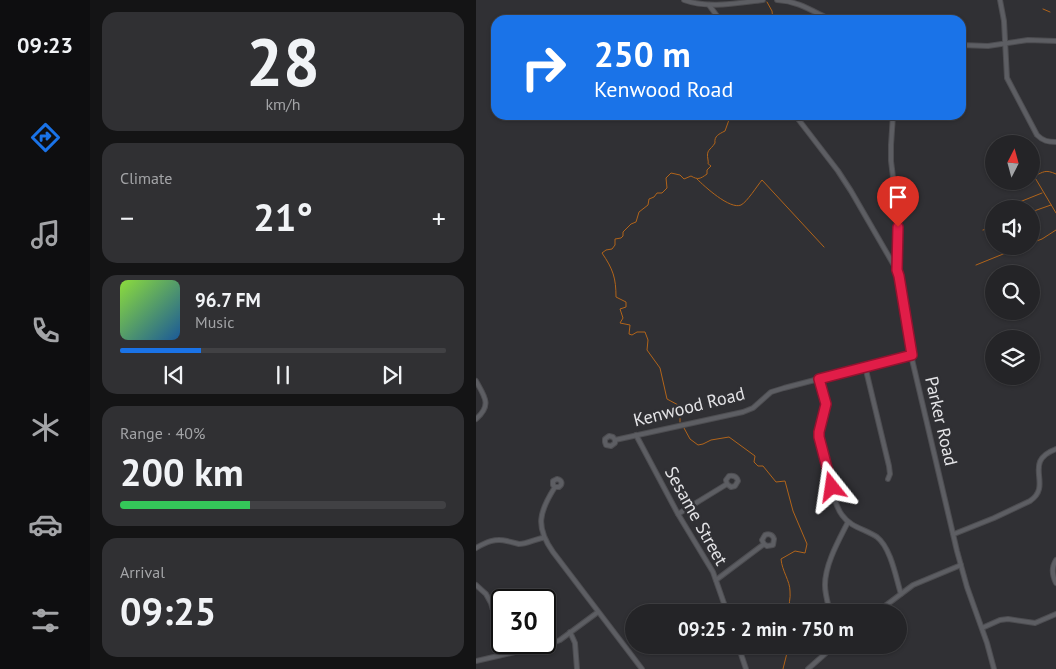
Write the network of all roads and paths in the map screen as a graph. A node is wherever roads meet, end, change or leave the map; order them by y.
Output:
1 (684, 0) edge
2 (763, 0) edge
3 (777, 0) edge
4 (1000, 0) edge
5 (709, 5) junction
6 (716, 15) edge
7 (821, 15) edge
8 (1056, 41) edge
9 (1005, 43) junction
10 (966, 46) edge
11 (799, 120) edge
12 (892, 120) edge
13 (1056, 142) edge
14 (897, 270) junction
15 (912, 355) junction
16 (865, 366) junction
17 (819, 379) junction
18 (476, 381) edge
19 (476, 419) edge
20 (636, 435) junction
21 (615, 440) dead end
22 (1056, 450) edge
23 (888, 479) dead end
24 (726, 484) dead end
25 (555, 487) dead end
26 (678, 514) junction
27 (848, 522) junction
28 (954, 534) junction
29 (544, 538) junction
30 (764, 544) dead end
31 (476, 548) edge
32 (1056, 560) edge
33 (961, 565) junction
34 (716, 580) junction
35 (1056, 583) edge
36 (476, 585) edge
37 (901, 594) junction
38 (491, 603) edge
39 (724, 604) edge
40 (828, 604) edge
41 (888, 604) edge
42 (598, 612) junction
43 (1056, 614) edge
44 (982, 628) junction
45 (570, 632) junction
46 (556, 642) edge
47 (504, 654) edge
48 (741, 654) edge
49 (825, 654) edge
50 (476, 661) edge
51 (576, 669) edge
52 (642, 669) edge
53 (746, 669) edge
54 (808, 669) edge
55 (994, 669) edge

1 - 5 street
2 - 5 street
3 - 7 street
4 - 9 street
5 - 6 street
8 - 9 street
9 - 10 street
9 - 13 street
11 - 14 street, Parker Road
12 - 14 street
14 - 15 street, Parker Road
15 - 16 street, Kenwood Road
15 - 28 street, Parker Road
16 - 17 street, Kenwood Road
16 - 23 street
17 - 20 street, Kenwood Road
17 - 27 street
18 - 19 street
20 - 21 street, Kenwood Road
20 - 26 street, Sesame Street
22 - 28 street
24 - 26 street
25 - 29 street
26 - 34 street, Sesame Street
27 - 37 street
27 - 40 street
28 - 33 street, Parker Road
29 - 31 street
29 - 42 street
30 - 34 street
32 - 35 street
33 - 37 street
33 - 44 street, Parker Road
34 - 39 street, Sesame Street
36 - 38 street
37 - 41 street
42 - 45 street
42 - 52 street
43 - 44 street
44 - 55 street, Parker Road
45 - 46 street
45 - 51 street
47 - 50 street
48 - 53 street
49 - 54 street

